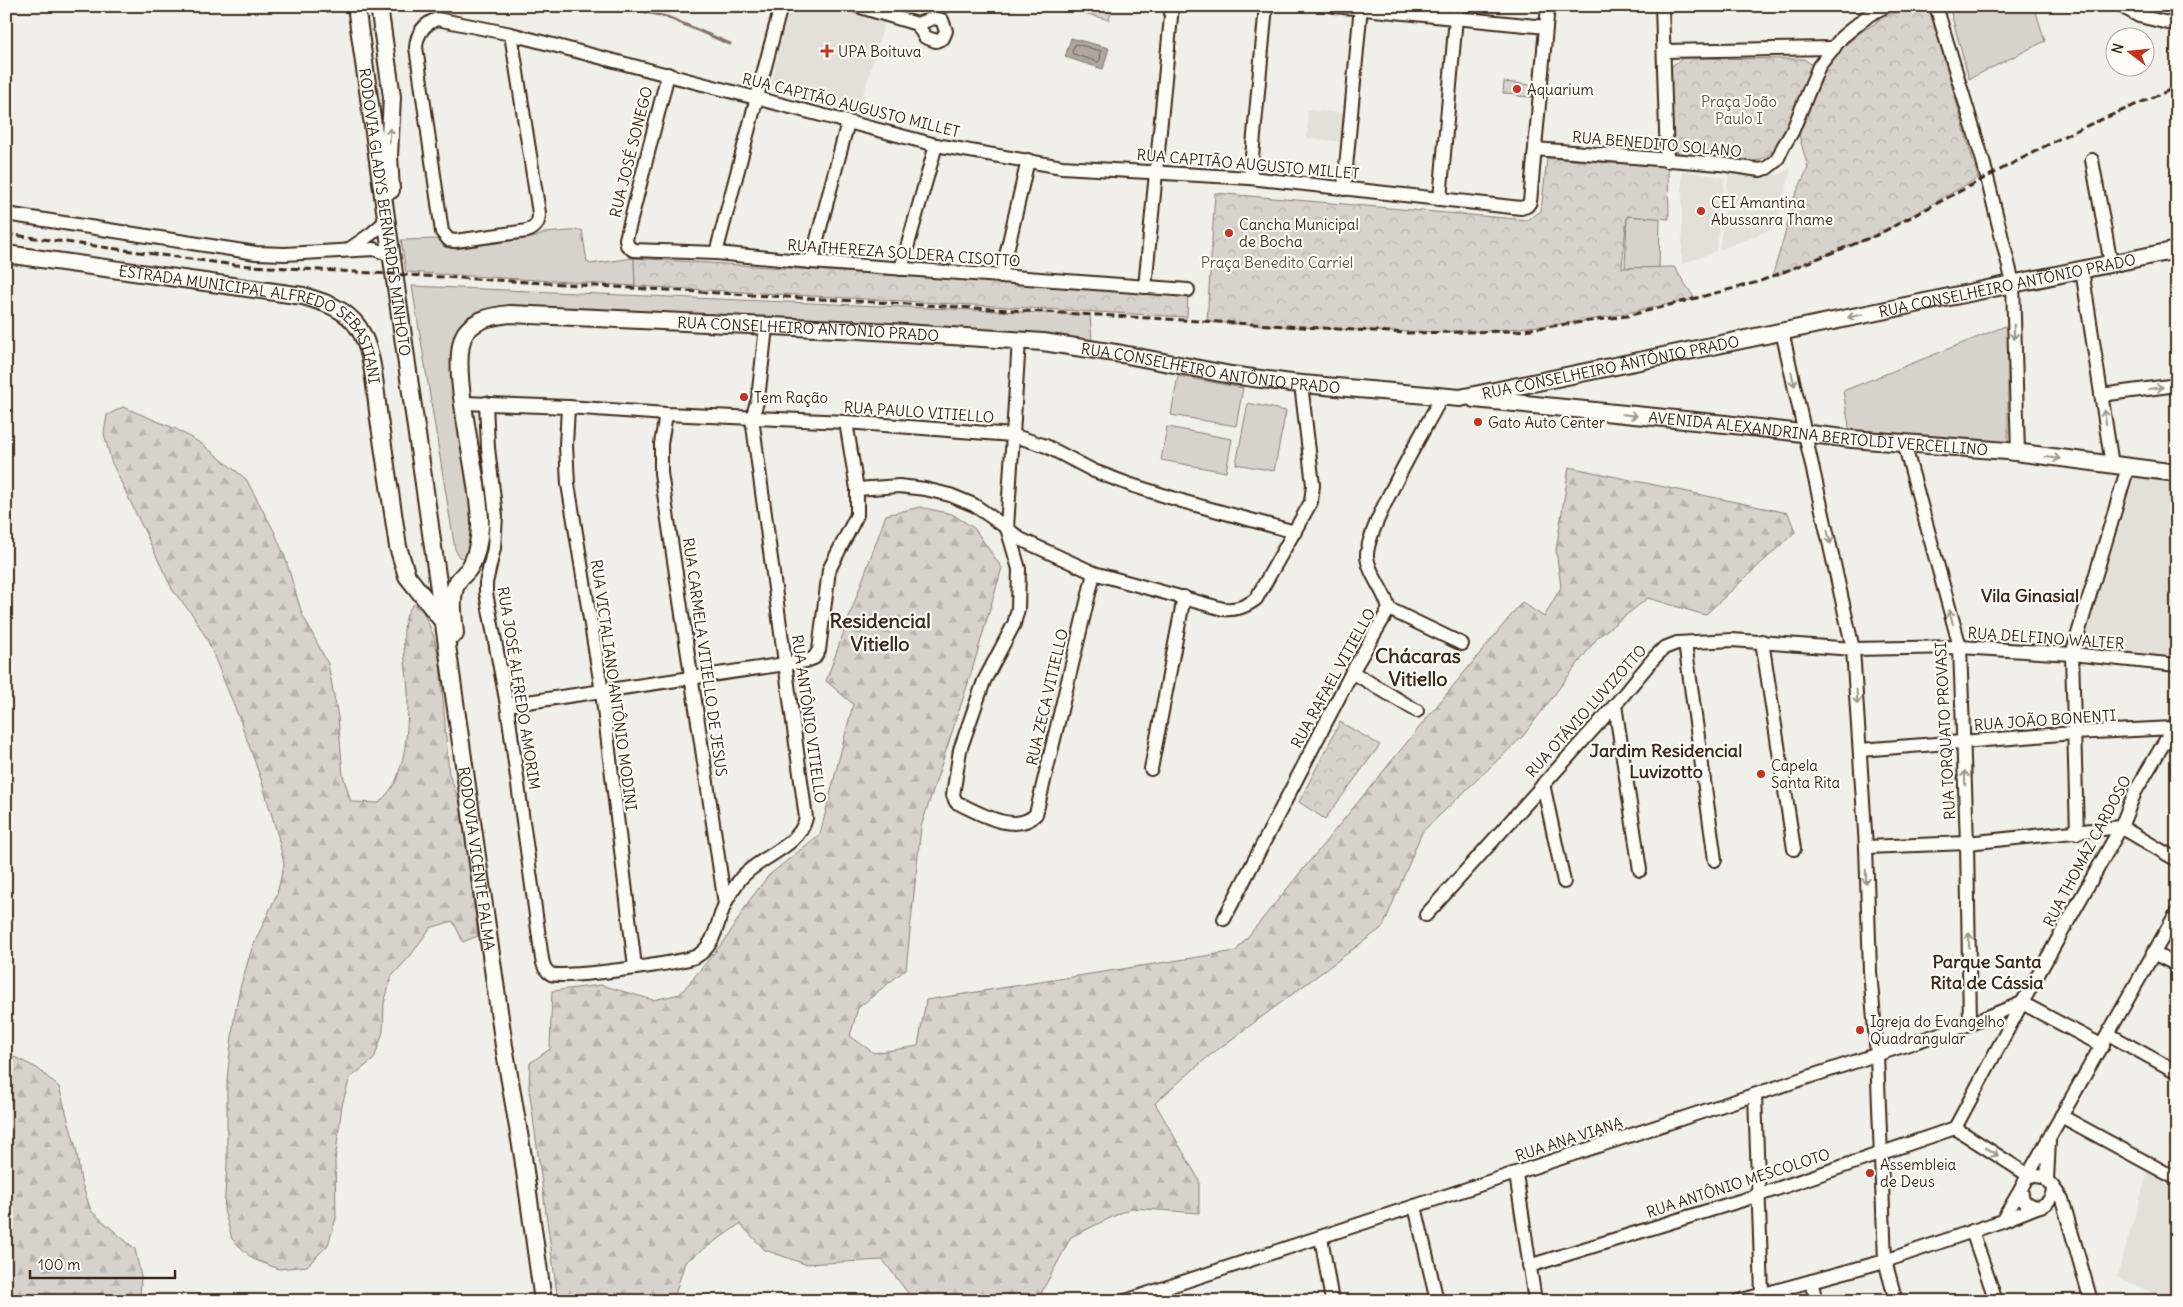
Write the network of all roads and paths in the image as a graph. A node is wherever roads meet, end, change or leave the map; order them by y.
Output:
1 (356, 6) edge
2 (379, 6) edge
3 (782, 6) edge
4 (857, 6) edge
5 (1172, 6) edge
6 (1266, 6) edge
7 (1334, 6) edge
8 (1548, 6) edge
9 (1662, 6) edge
10 (1886, 6) edge
11 (1936, 6) edge
12 (2122, 6) edge
13 (1360, 8) edge
14 (1456, 12) edge
15 (917, 24) dead end
16 (2177, 25) edge
17 (1546, 27) junction
18 (511, 34) junction
19 (385, 43) junction
20 (362, 48) junction
21 (1834, 48) junction
22 (1664, 52) junction
23 (668, 74) junction
24 (757, 98) junction
25 (848, 122) junction
26 (936, 145) junction
27 (1535, 149) junction
28 (1028, 160) junction
29 (2092, 160) dead end
30 (1667, 161) junction
31 (1157, 171) junction
32 (1250, 178) junction
33 (1344, 189) junction
34 (1440, 199) junction
35 (6, 214) edge
36 (387, 220) junction
37 (626, 239) joint
38 (2177, 250) edge
39 (346, 251) junction
40 (716, 253) junction
41 (6, 254) edge
42 (396, 259) junction
43 (811, 262) junction
44 (2111, 264) junction
45 (900, 269) junction
46 (2082, 270) junction
47 (1001, 277) junction
48 (2013, 283) junction
49 (1145, 287) junction
50 (1188, 290) dead end
51 (766, 327) junction
52 (1782, 332) junction
53 (1019, 340) junction
54 (1301, 384) junction
55 (1519, 385) junction
56 (2177, 385) edge
57 (2102, 395) junction
58 (1442, 396) junction
59 (1460, 398) junction
60 (464, 403) junction
61 (486, 403) junction
62 (1523, 404) junction
63 (568, 407) junction
64 (666, 414) junction
65 (418, 415) joint
66 (752, 418) junction
67 (846, 422) junction
68 (1012, 434) junction
69 (1805, 434) junction
70 (1904, 443) junction
71 (2018, 453) junction
72 (2120, 466) junction
73 (2177, 473) edge
74 (857, 489) junction
75 (1007, 528) junction
76 (1295, 532) junction
77 (474, 561) junction
78 (441, 572) junction
79 (1094, 573) junction
80 (413, 582) junction
81 (1184, 597) junction
82 (1389, 609) junction
83 (449, 628) junction
84 (1762, 641) junction
85 (1684, 643) junction
86 (1462, 644) dead end
87 (1960, 648) junction
88 (1854, 649) junction
89 (2072, 654) junction
90 (785, 663) junction
91 (2177, 666) edge
92 (1352, 672) junction
93 (692, 678) junction
94 (602, 692) junction
95 (507, 705) junction
96 (1615, 706) junction
97 (1418, 711) dead end
98 (2175, 724) edge
99 (2074, 733) junction
100 (1964, 742) junction
101 (1860, 750) junction
102 (1151, 769) dead end
103 (1543, 784) junction
104 (2121, 827) junction
105 (2077, 833) junction
106 (1967, 843) junction
107 (1866, 847) junction
108 (1794, 849) dead end
109 (1715, 860) dead end
110 (2177, 860) edge
111 (1640, 870) dead end
112 (1564, 882) dead end
113 (725, 904) junction
114 (2177, 912) edge
115 (1426, 915) dead end
116 (1224, 919) dead end
117 (2153, 953) junction
118 (2177, 965) edge
119 (635, 967) junction
120 (550, 974) joint
121 (2022, 1003) junction
122 (1970, 1024) junction
123 (2110, 1034) junction
124 (2103, 1046) junction
125 (1876, 1055) junction
126 (2177, 1072) edge
127 (1755, 1095) junction
128 (2061, 1116) junction
129 (1955, 1128) junction
130 (2049, 1140) junction
131 (1881, 1154) junction
132 (1516, 1174) junction
133 (2028, 1176) junction
134 (2177, 1179) edge
135 (2050, 1188) junction
136 (2021, 1189) junction
137 (1759, 1195) junction
138 (1416, 1206) junction
139 (2037, 1208) junction
140 (2002, 1221) junction
141 (1972, 1231) junction
142 (1321, 1237) junction
143 (1886, 1261) junction
144 (1530, 1266) junction
145 (1811, 1281) junction
146 (1762, 1293) junction
147 (543, 1301) edge
148 (548, 1301) edge
149 (1125, 1301) edge
150 (1332, 1301) edge
151 (1437, 1301) edge
152 (1535, 1301) edge
153 (1738, 1301) edge
154 (1816, 1301) edge
155 (1896, 1301) edge
156 (1996, 1301) edge
157 (2091, 1301) edge

1 - 20 main road, RODOVIA GLADYS BERNARDES MINHOTO
2 - 19 main road
3 - 24 street
4 - 15 street
5 - 31 street
6 - 32 street
7 - 13 street
8 - 17 street
9 - 22 street
10 - 21 street
11 - 48 street
12 - 16 street
13 - 14 street
13 - 33 street
14 - 17 street
14 - 34 street
17 - 27 street
18 - 18 street, RUA CAPITÃO AUGUSTO MILLET
18 - 23 street, RUA CAPITÃO AUGUSTO MILLET
19 - 20 main road
42 -> 19 main road, RODOVIA GLADYS BERNARDES MINHOTO
20 - 36 main road, RODOVIA GLADYS BERNARDES MINHOTO
21 - 22 street
21 - 30 street, RUA BENEDITO SOLANO
22 - 30 street
23 - 24 street, RUA CAPITÃO AUGUSTO MILLET
23 - 37 street, RUA JOSÉ SONEGO
24 - 25 street, RUA CAPITÃO AUGUSTO MILLET
24 - 40 street
25 - 26 street, RUA CAPITÃO AUGUSTO MILLET
25 - 43 street
26 - 28 street, RUA CAPITÃO AUGUSTO MILLET
26 - 45 street
27 - 30 street, RUA BENEDITO SOLANO
27 - 34 street, RUA CAPITÃO AUGUSTO MILLET
28 - 31 street, RUA CAPITÃO AUGUSTO MILLET
28 - 47 street
29 - 44 street
31 - 32 street, RUA CAPITÃO AUGUSTO MILLET
31 - 49 street
32 - 33 street, RUA CAPITÃO AUGUSTO MILLET
33 - 34 street, RUA CAPITÃO AUGUSTO MILLET
35 - 39 street
36 - 39 street
36 - 42 main road, RODOVIA GLADYS BERNARDES MINHOTO
37 - 40 street, RUA THEREZA SOLDERA CISOTTO
38 - 44 main road, RUA CONSELHEIRO ANTÔNIO PRADO
39 - 42 street
40 - 43 street, RUA THEREZA SOLDERA CISOTTO
41 - 80 main road, ESTRADA MUNICIPAL ALFREDO SEBASTIANI
42 - 65 main road, RODOVIA GLADYS BERNARDES MINHOTO
43 - 45 street, RUA THEREZA SOLDERA CISOTTO
44 - 46 main road, RUA CONSELHEIRO ANTÔNIO PRADO
45 - 47 street, RUA THEREZA SOLDERA CISOTTO
46 - 48 main road, RUA CONSELHEIRO ANTÔNIO PRADO
46 - 57 street
47 - 49 street, RUA THEREZA SOLDERA CISOTTO
48 -> 52 main road, RUA CONSELHEIRO ANTÔNIO PRADO
48 -> 71 street
49 - 50 street, RUA THEREZA SOLDERA CISOTTO
51 - 53 main road, RUA CONSELHEIRO ANTÔNIO PRADO
51 - 60 main road, RUA CONSELHEIRO ANTÔNIO PRADO
51 - 66 street, RUA ANTÔNIO VITIELLO
52 - 55 main road, RUA CONSELHEIRO ANTÔNIO PRADO
52 -> 69 street
53 - 54 main road, RUA CONSELHEIRO ANTÔNIO PRADO
53 - 68 street
54 - 58 main road, RUA CONSELHEIRO ANTÔNIO PRADO
54 - 76 street
55 - 59 main road, RUA CONSELHEIRO ANTÔNIO PRADO
55 - 62 main road
57 -> 56 street
72 -> 57 street
58 - 59 main road, RUA CONSELHEIRO ANTÔNIO PRADO
58 - 82 street, RUA RAFAEL VITIELLO
59 - 62 main road, AVENIDA ALEXANDRINA BERTOLDI VERCELLINO
60 - 61 street, RUA PAULO VITIELLO
60 - 77 main road, RUA CONSELHEIRO ANTÔNIO PRADO
61 - 63 street, RUA PAULO VITIELLO
61 - 95 street, RUA JOSÉ ALFREDO AMORIM
62 -> 69 main road, AVENIDA ALEXANDRINA BERTOLDI VERCELLINO
63 - 64 street, RUA PAULO VITIELLO
63 - 94 street, RUA VICTALIANO ANTÔNIO MODINI
64 - 66 street, RUA PAULO VITIELLO
64 - 93 street, RUA CARMELA VITIELLO DE JESUS
65 - 78 main road, RODOVIA VICENTE PALMA
66 - 67 street, RUA PAULO VITIELLO
66 - 90 street, RUA ANTÔNIO VITIELLO
67 - 68 street, RUA PAULO VITIELLO
67 - 74 street
68 - 75 street
68 - 76 street, RUA PAULO VITIELLO
69 - 70 main road, AVENIDA ALEXANDRINA BERTOLDI VERCELLINO
69 -> 88 street
70 - 71 main road, AVENIDA ALEXANDRINA BERTOLDI VERCELLINO
87 -> 70 street, RUA TORQUATO PROVASI
71 -> 72 main road, AVENIDA ALEXANDRINA BERTOLDI VERCELLINO
72 - 73 main road, AVENIDA ALEXANDRINA BERTOLDI VERCELLINO
72 - 89 street
74 - 75 street
74 - 90 street
75 - 79 street
75 - 79 street, RUA ZECA VITIELLO
76 - 81 street
77 - 78 main road
77 - 83 main road
78 - 80 main road
78 - 83 main road, RODOVIA VICENTE PALMA
79 - 81 street
80 - 83 main road, ESTRADA MUNICIPAL ALFREDO SEBASTIANI
81 - 102 street
82 - 86 street
82 - 92 street, RUA RAFAEL VITIELLO
83 - 147 main road, RODOVIA VICENTE PALMA
83 - 148 main road, RODOVIA VICENTE PALMA
84 - 85 street, RUA OTÁVIO LUVIZOTTO
84 - 88 street, RUA OTÁVIO LUVIZOTTO
84 - 108 street
85 - 96 street, RUA OTÁVIO LUVIZOTTO
85 - 109 street
87 - 88 street, RUA DELFINO WALTER
87 - 89 street, RUA DELFINO WALTER
87 - 100 street, RUA TORQUATO PROVASI
88 -> 101 street
89 - 91 street, RUA DELFINO WALTER
89 - 99 street
90 - 93 street
90 - 113 street, RUA ANTÔNIO VITIELLO
92 - 97 street
92 - 116 street, RUA RAFAEL VITIELLO
93 - 94 street
93 - 113 street, RUA CARMELA VITIELLO DE JESUS
94 - 95 street
94 - 119 street, RUA VICTALIANO ANTÔNIO MODINI
95 - 120 street, RUA JOSÉ ALFREDO AMORIM
96 - 103 street, RUA OTÁVIO LUVIZOTTO
96 - 111 street
98 - 99 street, RUA JOÃO BONENTI
98 - 104 street, RUA THOMÁZ CARDOSO
99 - 100 street, RUA JOÃO BONENTI
99 - 105 street
100 - 101 street, RUA JOÃO BONENTI
106 -> 100 street, RUA TORQUATO PROVASI
101 - 107 street
103 - 112 street
103 - 115 street, RUA OTÁVIO LUVIZOTTO
104 - 105 street
104 - 110 street
104 - 121 street, RUA THOMÁZ CARDOSO
105 - 106 street
106 - 107 street
122 -> 106 street, RUA TORQUATO PROVASI
107 -> 125 street
113 - 119 street, RUA ANTÔNIO VITIELLO
114 - 117 street
117 - 118 street
117 - 123 street
119 - 120 street, RUA ANTÔNIO VITIELLO
121 - 122 street, RUA ANA VIANA
121 - 124 street
121 - 129 street, RUA THOMÁZ CARDOSO
122 - 125 street, RUA ANA VIANA
123 - 124 street
123 - 126 street
124 - 128 street
125 - 127 street, RUA ANA VIANA
125 - 131 street
127 - 132 street, RUA ANA VIANA
127 - 137 street
128 - 130 street
128 - 134 street
129 - 131 street, RUA ANTÔNIO MESCOLOTO
129 -> 133 street
130 - 133 street
130 - 135 street
131 - 137 street, RUA ANTÔNIO MESCOLOTO
131 - 143 street
132 - 138 street, RUA ANA VIANA
132 - 144 street
133 - 135 street
133 - 136 street
135 - 139 street
135 - 157 street
136 - 139 street
136 - 140 street
137 - 144 street, RUA ANTÔNIO MESCOLOTO
137 - 146 street
138 - 142 street, RUA ANA VIANA
138 - 151 street
139 - 140 street
140 - 141 street
141 - 143 street
141 - 156 street
142 - 149 street, RUA ANA VIANA
142 - 150 street
143 - 145 street
143 - 155 street
144 - 152 street
145 - 146 street
145 - 154 street
146 - 153 street

